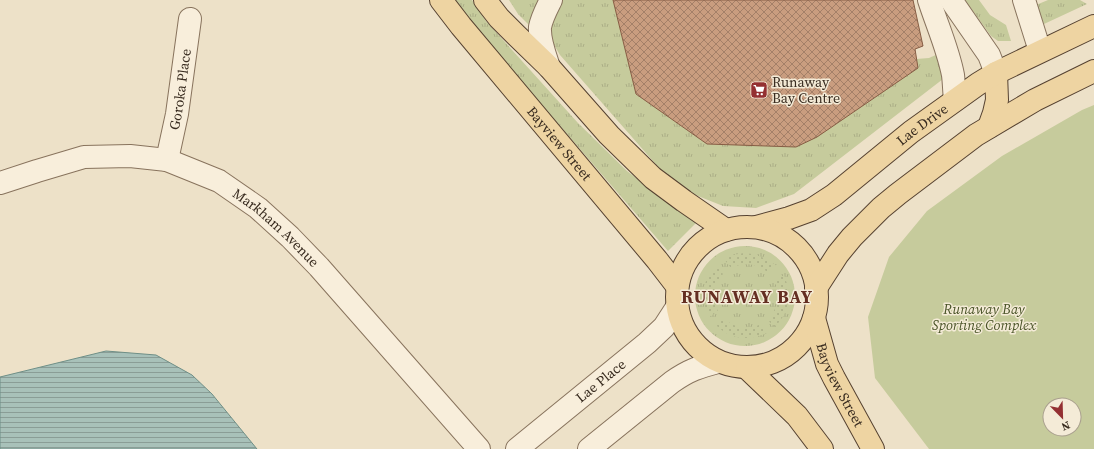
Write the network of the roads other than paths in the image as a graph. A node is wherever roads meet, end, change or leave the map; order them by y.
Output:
1 (442, 0) edge
2 (485, 0) edge
3 (551, 0) edge
4 (929, 0) edge
5 (950, 0) edge
6 (1024, 0) edge
7 (190, 19) dead end
8 (1094, 26) edge
9 (1040, 51) junction
10 (549, 67) junction
11 (1094, 71) edge
12 (996, 73) junction
13 (955, 100) junction
14 (989, 128) junction
15 (167, 160) junction
16 (0, 183) edge
17 (756, 228) junction
18 (726, 230) junction
19 (816, 288) junction
20 (677, 296) junction
21 (814, 318) junction
22 (718, 362) junction
23 (748, 368) junction
24 (479, 449) edge
25 (517, 449) edge
26 (589, 449) edge
27 (822, 449) edge
28 (873, 449) edge

1 - 20 main road, Bayview Street
2 - 10 main road
3 - 10 street
4 - 13 street
5 - 12 street
6 - 9 street
7 - 15 street, Goroka Place
8 - 9 main road, Lae Drive
9 - 12 main road, Lae Drive
10 - 18 main road
11 - 14 main road
12 - 13 main road, Lae Drive
12 - 14 main road
13 - 17 main road, Lae Drive
14 - 19 main road
15 - 16 street, Markham Avenue
15 - 24 street, Markham Avenue
17 - 18 main road
17 - 19 main road
18 - 20 main road
19 - 21 main road
20 - 22 main road
20 - 25 street, Lae Place
21 - 23 main road
21 - 28 main road, Bayview Street
22 - 23 main road
22 - 26 street
23 - 27 main road

